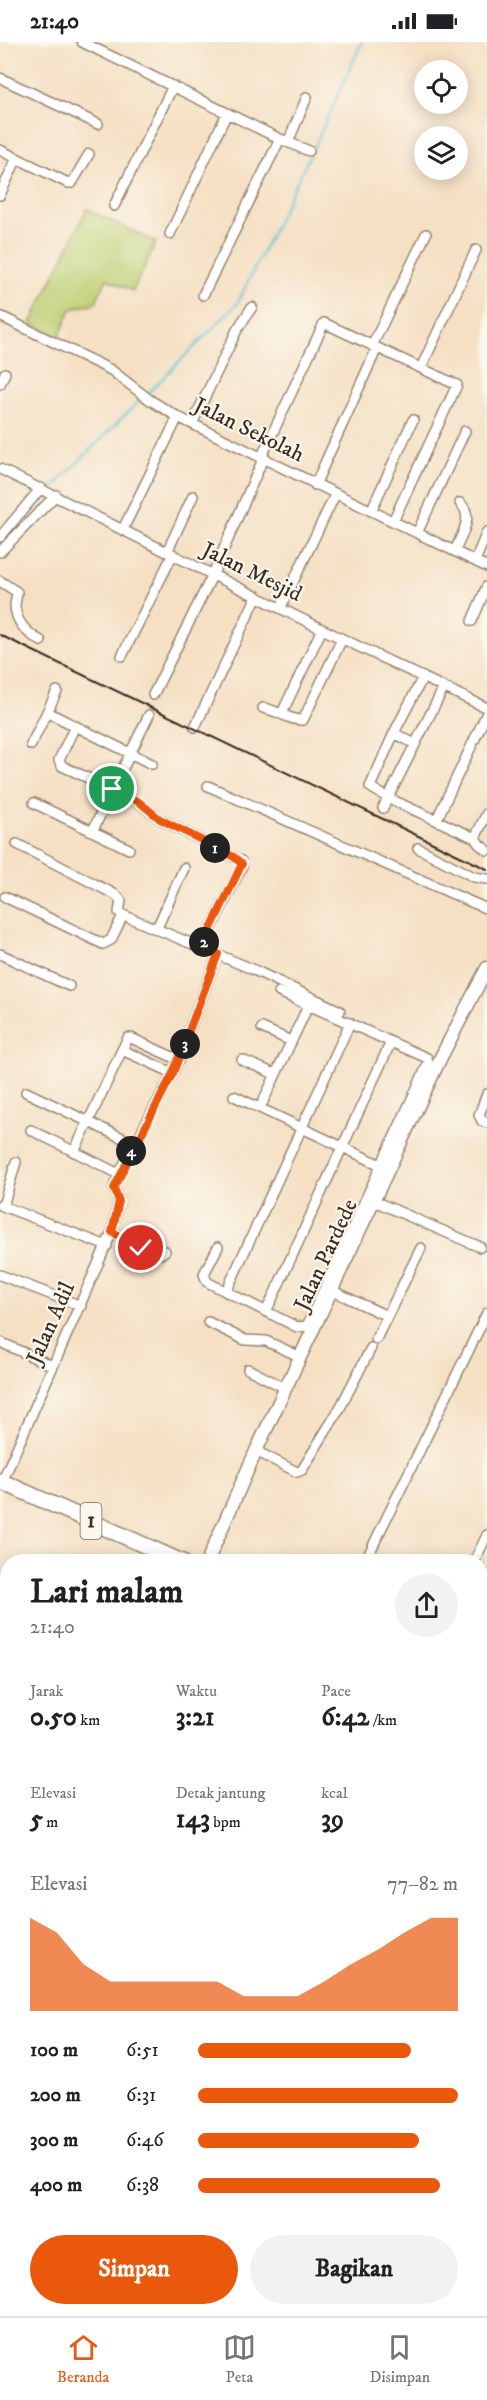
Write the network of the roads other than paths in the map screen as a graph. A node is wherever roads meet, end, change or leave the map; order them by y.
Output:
1 (82, 42) edge
2 (0, 78) edge
3 (173, 86) junction
4 (307, 97) dead end
5 (227, 113) junction
6 (98, 124) dead end
7 (284, 141) junction
8 (0, 150) edge
9 (309, 151) dead end
10 (89, 154) dead end
11 (17, 158) junction
12 (0, 195) edge
13 (114, 206) dead end
14 (170, 234) dead end
15 (426, 234) dead end
16 (476, 250) dead end
17 (203, 295) dead end
18 (252, 307) dead end
19 (0, 316) edge
20 (374, 347) junction
21 (421, 368) junction
22 (5, 373) dead end
23 (0, 384) edge
24 (178, 417) junction
25 (412, 420) dead end
26 (192, 424) junction
27 (465, 431) dead end
28 (262, 458) junction
29 (0, 468) edge
30 (315, 485) junction
31 (48, 492) junction
32 (335, 495) junction
33 (193, 496) dead end
34 (460, 503) dead end
35 (371, 511) junction
36 (393, 521) junction
37 (123, 529) junction
38 (487, 532) edge
39 (417, 533) junction
40 (0, 537) edge
41 (455, 550) junction
42 (0, 552) edge
43 (170, 553) junction
44 (475, 561) junction
45 (487, 567) edge
46 (213, 573) junction
47 (0, 581) edge
48 (487, 586) edge
49 (257, 596) junction
50 (282, 607) junction
51 (472, 621) dead end
52 (322, 629) junction
53 (342, 639) junction
54 (41, 641) dead end
55 (122, 656) dead end
56 (423, 677) junction
57 (444, 687) junction
58 (57, 692) dead end
59 (153, 695) dead end
60 (263, 708) dead end
61 (487, 708) edge
62 (47, 712) junction
63 (282, 713) junction
64 (487, 713) edge
65 (149, 715) dead end
66 (75, 726) junction
67 (195, 727) dead end
68 (394, 733) junction
69 (415, 744) junction
70 (31, 745) dead end
71 (130, 753) junction
72 (152, 764) dead end
73 (208, 786) dead end
74 (112, 789) junction
75 (388, 798) junction
76 (34, 803) dead end
77 (383, 808) dead end
78 (487, 813) edge
79 (437, 819) junction
80 (93, 830) junction
81 (475, 838) junction
82 (17, 844) dead end
83 (418, 848) dead end
84 (129, 849) dead end
85 (487, 850) edge
86 (184, 868) dead end
87 (487, 879) edge
88 (5, 897) dead end
89 (487, 909) edge
90 (123, 915) junction
91 (157, 928) junction
92 (202, 947) junction
93 (0, 954) edge
94 (218, 954) junction
95 (487, 968) edge
96 (69, 986) dead end
97 (279, 992) dead end
98 (309, 1004) junction
99 (351, 1023) junction
100 (262, 1028) dead end
101 (291, 1041) junction
102 (392, 1042) junction
103 (122, 1050) junction
104 (440, 1059) junction
105 (179, 1060) junction
106 (242, 1060) dead end
107 (173, 1073) junction
108 (275, 1074) junction
109 (26, 1092) dead end
110 (487, 1094) edge
111 (234, 1096) dead end
112 (260, 1108) junction
113 (87, 1122) junction
114 (487, 1124) edge
115 (302, 1128) junction
116 (31, 1130) dead end
117 (135, 1144) junction
118 (341, 1147) junction
119 (74, 1152) junction
120 (16, 1162) dead end
121 (386, 1168) junction
122 (119, 1174) junction
123 (374, 1201) junction
124 (1, 1205) edge
125 (112, 1232) junction
126 (107, 1246) junction
127 (218, 1247) dead end
128 (480, 1247) dead end
129 (421, 1248) dead end
130 (165, 1251) dead end
131 (0, 1275) edge
132 (331, 1290) junction
133 (226, 1292) junction
134 (81, 1306) junction
135 (266, 1312) junction
136 (487, 1313) edge
137 (387, 1316) junction
138 (208, 1322) dead end
139 (0, 1342) edge
140 (301, 1357) junction
141 (53, 1366) junction
142 (248, 1369) dead end
143 (285, 1388) junction
144 (256, 1451) junction
145 (1, 1484) edge
146 (487, 1535) edge
147 (140, 1554) edge
148 (163, 1554) edge
149 (211, 1554) edge
150 (369, 1554) edge
151 (478, 1554) edge

1 - 3 street
2 - 6 street
3 - 5 street
3 - 13 street
4 - 7 street
5 - 7 street
5 - 14 street
7 - 9 street
7 - 17 street
8 - 11 street
10 - 11 street
11 - 12 street
15 - 20 street
16 - 21 street
18 - 26 street
19 - 24 street, Jalan Sekolah
20 - 21 street
20 - 28 street
20 - 30 street
21 - 36 street
22 - 23 street
24 - 26 street, Jalan Sekolah
24 - 37 street
25 - 35 street
26 - 28 street, Jalan Sekolah
27 - 39 street
28 - 30 street, Jalan Sekolah
28 - 46 street
29 - 31 street, Jalan Mesjid
30 - 32 street, Jalan Sekolah
31 - 37 street, Jalan Mesjid
31 - 40 street
31 - 42 street
32 - 35 street, Jalan Sekolah
32 - 50 street
33 - 43 street
34 - 41 street
35 - 36 street, Jalan Sekolah
36 - 39 street, Jalan Sekolah
37 - 43 street, Jalan Mesjid
38 - 44 street
39 - 41 street, Jalan Sekolah
41 - 44 street, Jalan Sekolah
43 - 46 street, Jalan Mesjid
43 - 55 street
44 - 45 street, Jalan Sekolah
46 - 49 street, Jalan Mesjid
46 - 59 street
47 - 54 street
48 - 51 street
49 - 50 street, Jalan Mesjid
49 - 67 street
50 - 52 street, Jalan Mesjid
52 - 53 street, Jalan Mesjid
52 - 63 street
53 - 56 street, Jalan Mesjid
53 - 63 street
56 - 57 street, Jalan Mesjid
56 - 68 street
57 - 61 street, Jalan Mesjid
57 - 69 street
58 - 62 street
60 - 63 street
62 - 66 street
62 - 70 street
64 - 79 street
65 - 71 street
66 - 71 street
66 - 74 street
68 - 69 street
68 - 75 street
69 - 75 street
71 - 72 street
71 - 74 street
73 - 89 street
74 - 80 street
74 - 92 street
75 - 77 street
75 - 79 street
76 - 80 street
78 - 81 street
79 - 81 street
80 - 84 street
81 - 85 street
82 - 90 street
83 - 87 street
86 - 91 street
88 - 90 street
90 - 91 street
91 - 92 street
92 - 94 street
93 - 96 street
94 - 104 street
94 - 105 street
95 - 104 street, Jalan Pardede
97 - 98 street
98 - 99 street
98 - 101 street
99 - 102 street
99 - 115 street
100 - 101 street
101 - 108 street
102 - 118 street
102 - 121 street
103 - 105 street
103 - 107 street
103 - 113 street
104 - 121 street, Jalan Pardede
105 - 107 street
106 - 108 street
107 - 117 street
108 - 112 street
109 - 113 street
110 - 114 street
111 - 112 street
112 - 115 street
113 - 117 street
113 - 119 street
115 - 118 street
115 - 133 street
116 - 119 street
117 - 122 street
118 - 121 street
118 - 135 street
119 - 122 street
120 - 124 street
121 - 123 street, Jalan Pardede
121 - 135 street
122 - 125 street, Jalan Adil
123 - 128 street
123 - 132 street, Jalan Pardede
124 - 126 street
125 - 126 street, Jalan Adil
125 - 130 street
126 - 134 street, Jalan Adil
127 - 133 street
129 - 137 street
131 - 134 street
132 - 137 street
132 - 140 street, Jalan Pardede
133 - 135 street
134 - 141 street, Jalan Adil
136 - 150 street
137 - 144 street
138 - 140 street
139 - 141 street
140 - 143 street, Jalan Pardede
141 - 145 street, Jalan Adil
142 - 143 street
143 - 144 street, Jalan Pardede
144 - 149 street, Jalan Pardede
145 - 147 highway, 1
145 - 148 highway, 1
146 - 151 street

